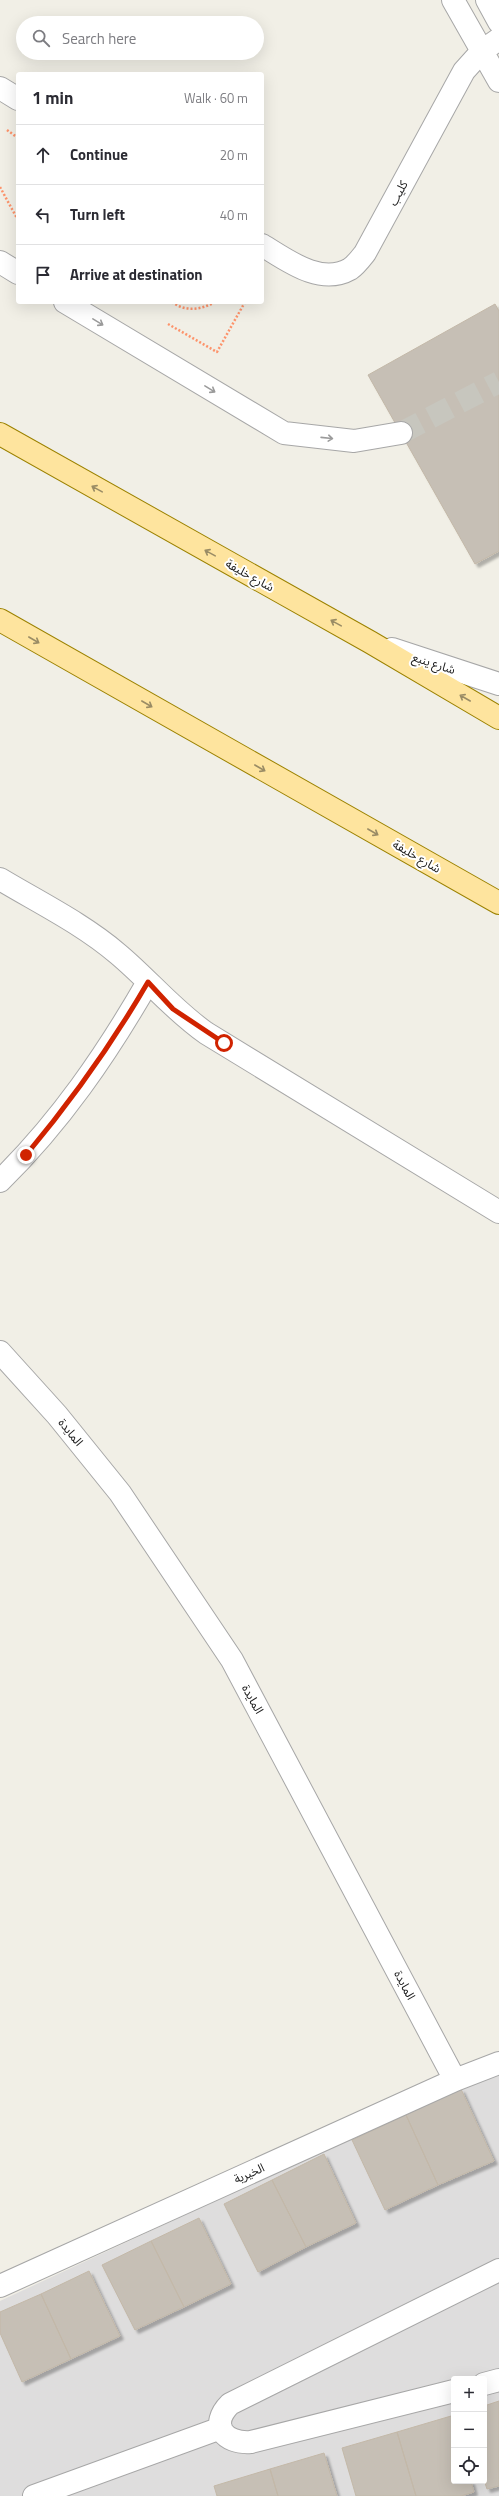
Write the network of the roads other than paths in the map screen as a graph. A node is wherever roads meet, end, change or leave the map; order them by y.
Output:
1 (453, 0) edge
2 (487, 0) edge
3 (499, 22) edge
4 (490, 45) edge
5 (499, 81) edge
6 (0, 88) edge
7 (16, 98) edge
8 (264, 246) edge
9 (0, 262) edge
10 (16, 272) edge
11 (68, 304) edge
12 (401, 432) tunnel mouth
13 (0, 434) edge
14 (0, 620) edge
15 (370, 642) junction
16 (499, 684) edge
17 (499, 718) edge
18 (0, 879) edge
19 (499, 903) edge
20 (148, 982) junction
21 (0, 1181) edge
22 (499, 1212) edge
23 (0, 1352) edge
24 (499, 2063) edge
25 (455, 2080) junction
26 (499, 2270) edge
27 (0, 2286) edge
28 (499, 2380) edge
29 (487, 2383) edge
30 (451, 2393) edge
31 (221, 2428) junction
32 (34, 2496) edge

1 - 4 street
2 - 3 street
4 - 5 street
4 - 8 street, كليب
6 - 7 street
9 - 10 street
11 -> 12 street
15 -> 13 main road, شارع خليفة
14 -> 19 main road, شارع خليفة
15 - 16 street, شارع ينبع
17 -> 15 main road, شارع خليفة
18 - 20 street
20 - 21 street
20 - 22 street
23 - 25 street, المايدة
24 - 25 street, الخيرية
25 - 27 street, الخيرية
26 - 31 street
28 - 29 street
30 - 31 street
31 - 32 street

